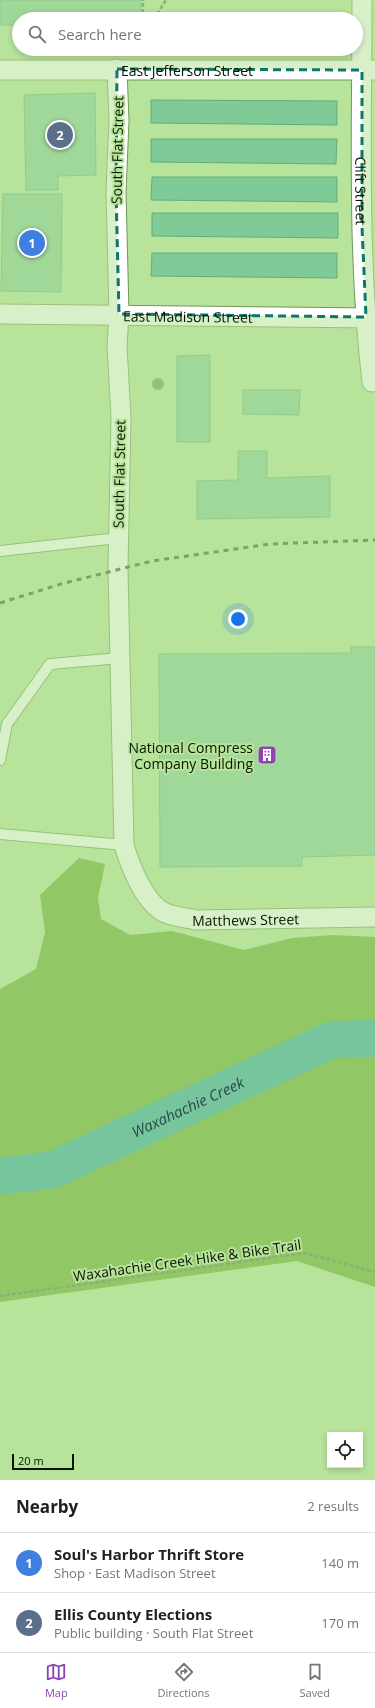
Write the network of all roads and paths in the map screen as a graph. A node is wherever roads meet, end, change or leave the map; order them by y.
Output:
1 (143, 0) edge
2 (166, 0) edge
3 (362, 0) edge
4 (143, 12) edge
5 (158, 12) edge
6 (117, 69) junction
7 (0, 70) edge
8 (369, 70) edge
9 (0, 314) edge
10 (119, 314) junction
11 (371, 317) edge
12 (372, 382) dead end
13 (118, 538) junction
14 (0, 551) edge
15 (120, 658) junction
16 (0, 760) edge
17 (0, 834) edge
18 (124, 845) junction
19 (135, 876) joint
20 (375, 917) edge
21 (375, 1272) edge
22 (0, 1296) edge

1 - 4 path
2 - 5 path
3 - 8 street, Clift Street
6 - 7 street, East Jefferson Street
6 - 8 street, East Jefferson Street
6 - 10 street, South Flat Street
8 - 11 street, Clift Street
9 - 10 street, East Madison Street
10 - 11 street, East Madison Street
10 - 13 street, South Flat Street
11 - 12 street, Clift Street
13 - 14 lane
13 - 15 street, South Flat Street
15 - 16 lane
15 - 18 street, South Flat Street
17 - 18 lane
18 - 19 street, South Flat Street
19 - 20 street, Matthews Street
21 - 22 path, Waxahachie Creek Hike & Bike Trail

